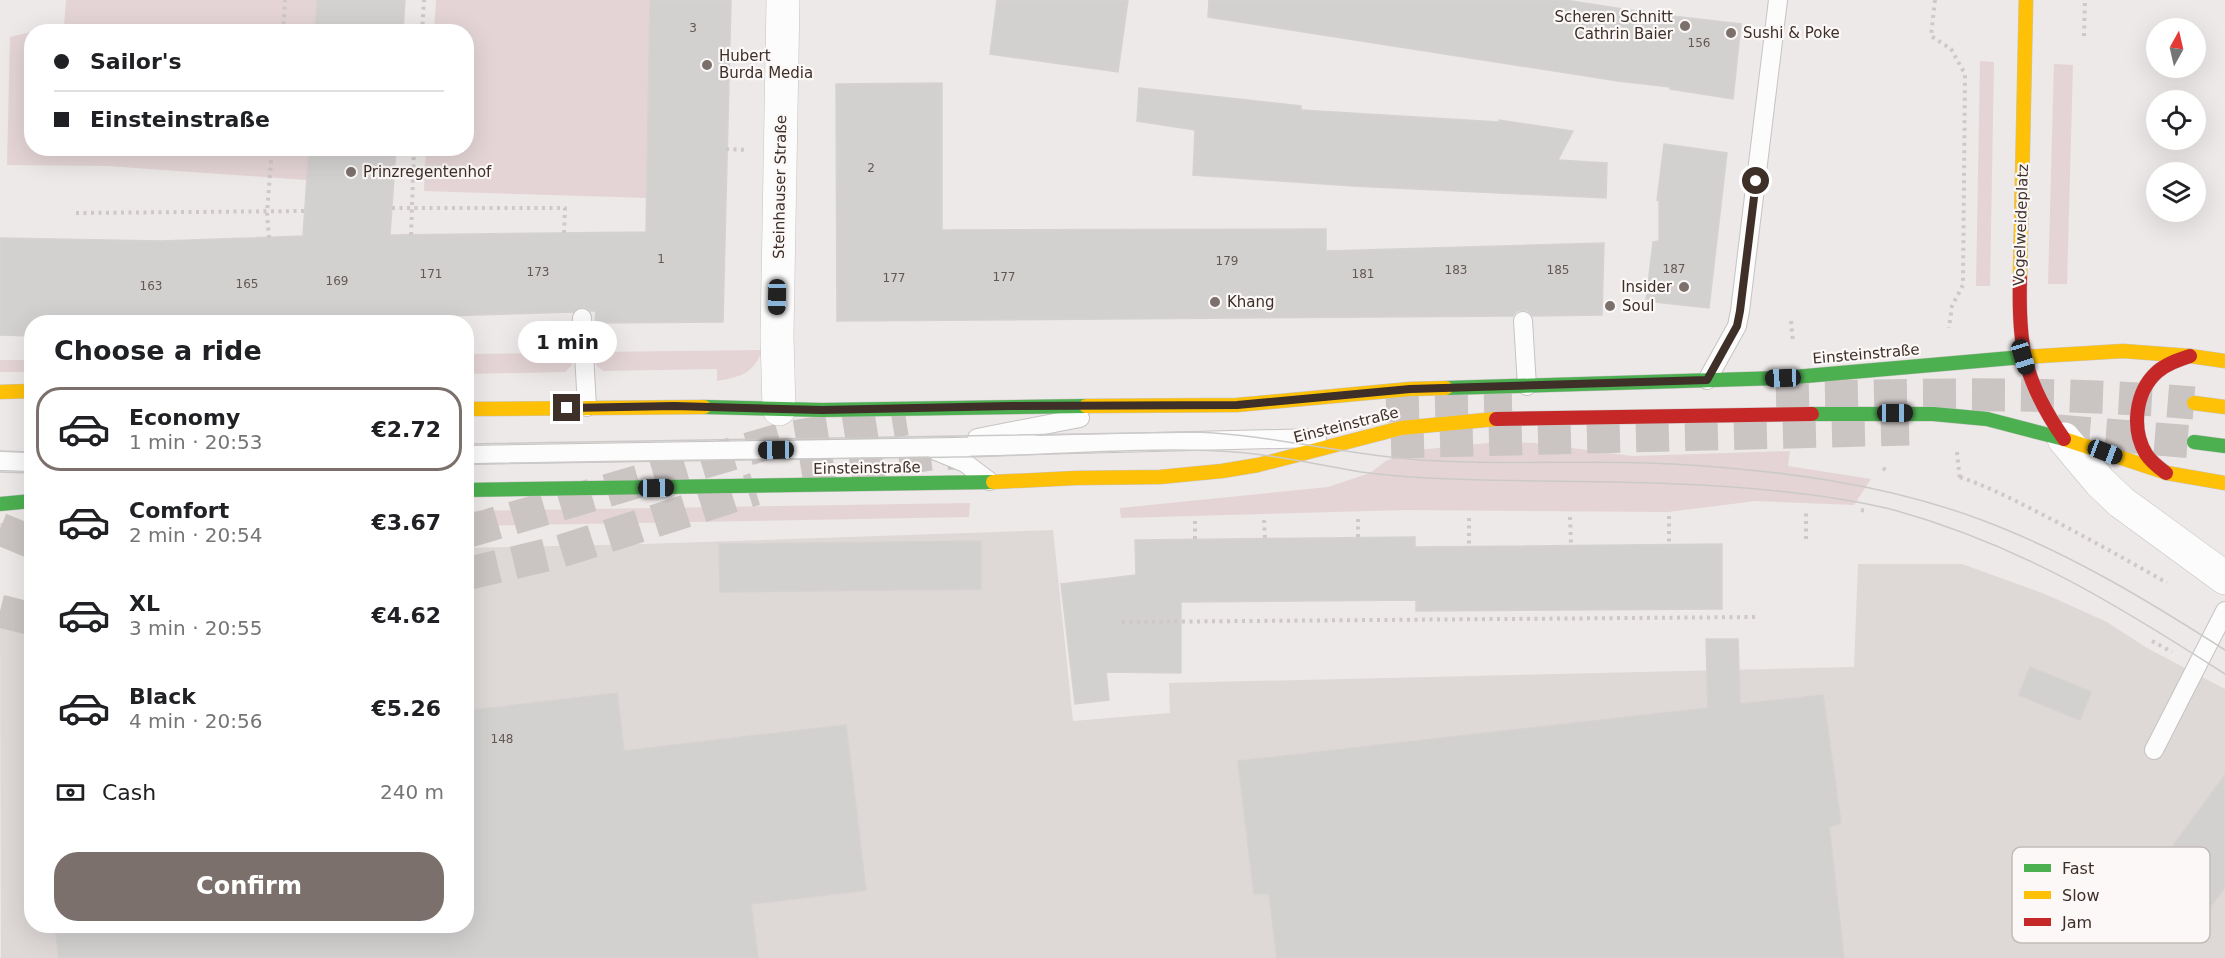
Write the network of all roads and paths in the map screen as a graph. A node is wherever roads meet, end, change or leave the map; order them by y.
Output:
1 (285, 0) edge
2 (424, 0) edge
3 (783, 0) edge
4 (1935, 0) edge
5 (2026, 0) edge
6 (2085, 0) edge
7 (1777, 5) edge
8 (284, 24) edge
9 (422, 24) edge
10 (2084, 36) dead end
11 (271, 156) edge
12 (414, 156) edge
13 (411, 207) junction
14 (392, 208) dead end
15 (305, 211) dead end
16 (76, 213) dead end
17 (267, 213) junction
18 (564, 233) dead end
19 (411, 235) dead end
20 (269, 238) dead end
21 (1952, 306) dead end
22 (582, 318) dead end
23 (1523, 321) dead end
24 (1791, 321) dead end
25 (1794, 346) dead end
26 (2190, 356) junction
27 (2023, 357) junction
28 (2225, 361) edge
29 (1707, 380) junction
30 (1527, 386) junction
31 (24, 391) edge
32 (0, 392) edge
33 (2194, 403) tunnel mouth
34 (1139, 406) junction
35 (586, 407) junction
36 (2225, 407) edge
37 (474, 409) edge
38 (779, 409) junction
39 (1362, 437) junction
40 (2064, 439) junction
41 (2194, 442) tunnel mouth
42 (2225, 446) edge
43 (919, 448) junction
44 (474, 455) edge
45 (0, 461) edge
46 (24, 462) edge
47 (1883, 468) dead end
48 (1888, 472) dead end
49 (2167, 473) junction
50 (1960, 481) dead end
51 (990, 482) junction
52 (2225, 483) edge
53 (474, 490) edge
54 (24, 502) edge
55 (0, 504) edge
56 (1861, 510) dead end
57 (1868, 511) dead end
58 (1806, 512) dead end
59 (1669, 516) dead end
60 (1570, 517) dead end
61 (1469, 518) dead end
62 (1358, 519) dead end
63 (1195, 520) dead end
64 (1264, 520) dead end
65 (1358, 537) dead end
66 (1264, 538) dead end
67 (1195, 539) dead end
68 (1806, 539) dead end
69 (1669, 544) dead end
70 (1571, 545) dead end
71 (1469, 546) dead end
72 (2225, 578) edge
73 (2167, 584) dead end
74 (2225, 611) edge
75 (1759, 617) dead end
76 (1122, 622) dead end
77 (2154, 750) dead end

1 - 8 path
2 - 9 path
3 - 38 street, Steinhauser Straße
4 - 21 path
5 - 27 main road, Vogelweideplatz
6 - 10 path
7 - 29 lane
11 - 17 path
12 - 13 path
13 - 14 path
13 - 18 path
13 - 19 path
15 - 17 path
16 - 17 path
17 - 20 path
22 - 35 lane
23 - 30 lane
24 - 25 path
26 - 27 main road, Einsteinstraße
26 - 28 main road, Einsteinstraße
26 - 49 main road
27 - 29 main road, Einsteinstraße
27 - 40 main road, Vogelweideplatz
29 - 30 main road, Einsteinstraße
30 - 34 main road, Einsteinstraße
31 - 32 main road
33 - 36 main road
34 - 38 main road, Einsteinstraße
34 - 43 lane
35 - 37 main road, Einsteinstraße
35 - 38 main road, Einsteinstraße
39 - 40 main road, Einsteinstraße
39 - 43 lane
39 - 51 main road, Einsteinstraße
40 - 49 main road, Einsteinstraße
40 - 72 street
41 - 42 main road
43 - 44 lane
43 - 51 lane
45 - 46 lane
47 - 48 path
49 - 52 main road, Einsteinstraße
50 - 73 path
51 - 53 main road, Einsteinstraße
54 - 55 main road
56 - 57 path
58 - 68 path
59 - 69 path
60 - 70 path
61 - 71 path
62 - 65 path
63 - 67 path
64 - 66 path
74 - 77 lane
75 - 76 path

